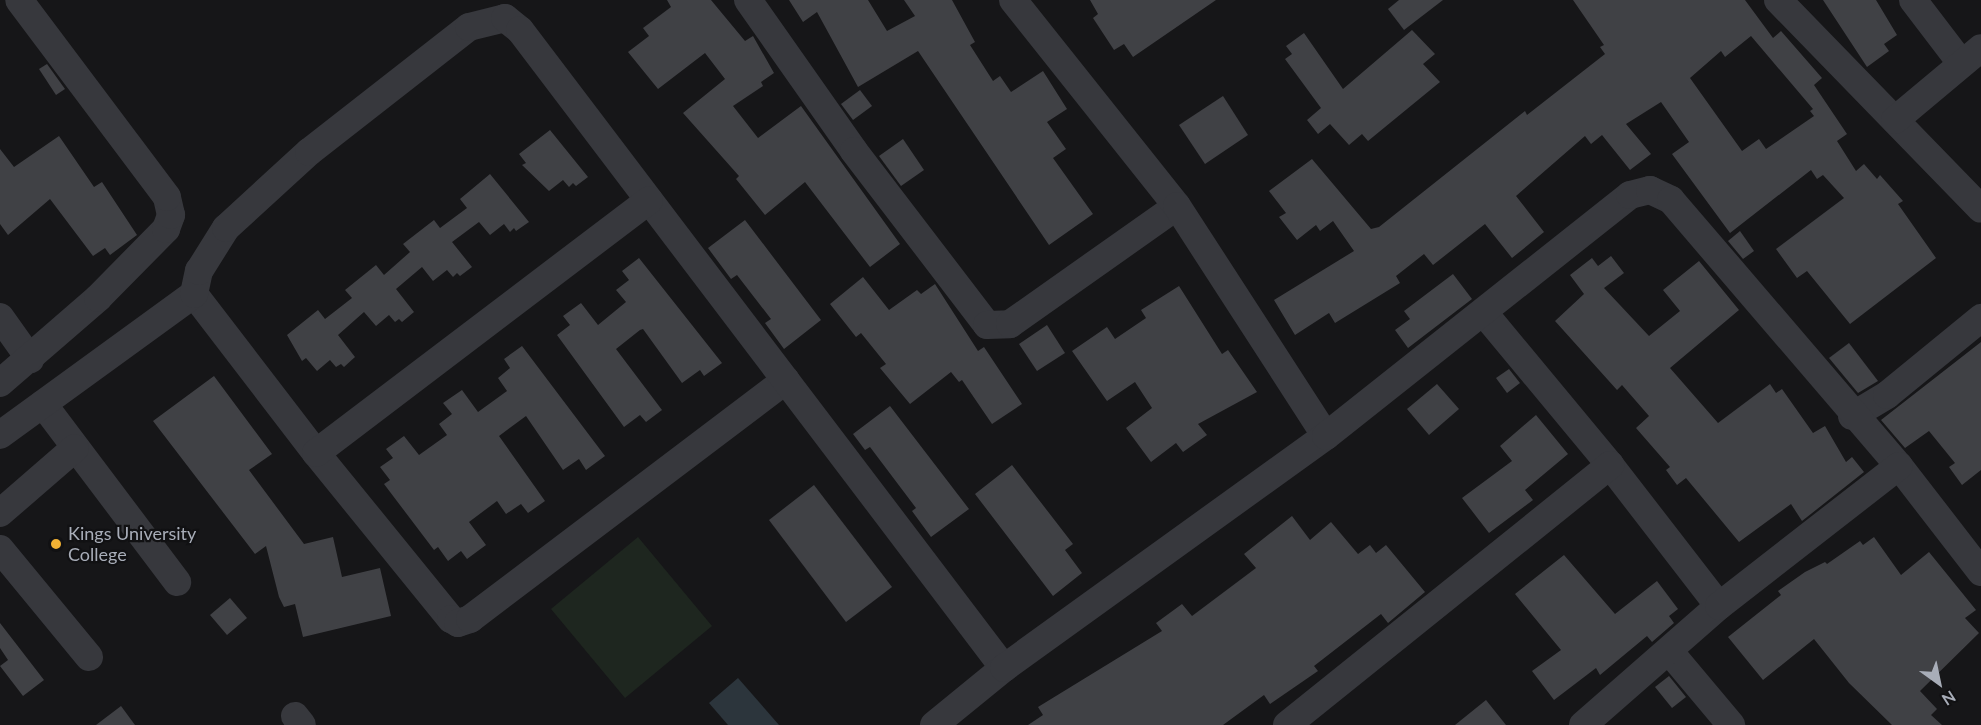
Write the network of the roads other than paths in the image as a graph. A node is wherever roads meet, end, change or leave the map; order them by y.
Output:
1 (19, 0) edge
2 (748, 0) edge
3 (1013, 0) edge
4 (1778, 0) edge
5 (1913, 0) edge
6 (1971, 56) edge
7 (1895, 120) junction
8 (649, 200) junction
9 (1177, 206) junction
10 (1981, 210) edge
11 (194, 294) junction
12 (1484, 313) junction
13 (0, 317) edge
14 (1981, 318) edge
15 (30, 359) junction
16 (786, 380) junction
17 (0, 383) edge
18 (43, 404) junction
19 (1852, 416) junction
20 (0, 435) edge
21 (1326, 436) junction
22 (75, 448) junction
23 (316, 453) junction
24 (1610, 465) junction
25 (1899, 466) junction
26 (0, 513) edge
27 (0, 549) edge
28 (1981, 572) edge
29 (177, 582) dead end
30 (1719, 606) junction
31 (1669, 651) junction
32 (88, 657) dead end
33 (1004, 668) junction
34 (934, 725) edge
35 (1287, 725) edge
36 (1583, 725) edge
37 (1731, 725) edge

1 - 15 street
2 - 9 street
3 - 9 street
4 - 7 street
5 - 6 street
6 - 7 street
7 - 10 street
8 - 11 street
8 - 16 street
8 - 23 street
9 - 21 street
11 - 18 street
11 - 23 street
12 - 19 street
12 - 21 street
12 - 24 street
13 - 15 street
14 - 19 street
15 - 17 street
16 - 23 street
16 - 33 street
18 - 20 street
18 - 22 street
19 - 25 street
21 - 33 street
22 - 26 street
22 - 29 street
24 - 30 street
24 - 35 street
25 - 28 street
25 - 30 street
27 - 32 street
30 - 31 street
31 - 36 street
31 - 37 street
33 - 34 street

